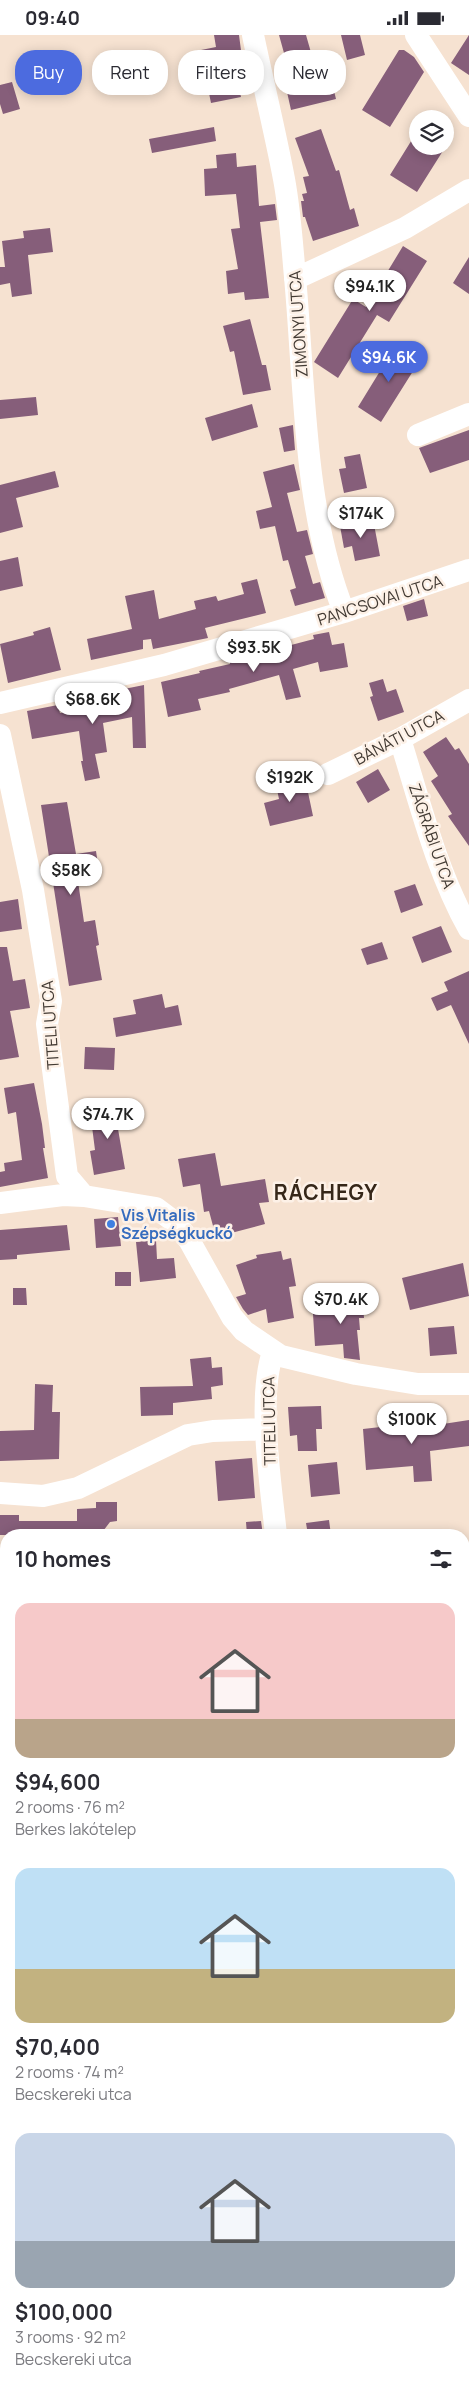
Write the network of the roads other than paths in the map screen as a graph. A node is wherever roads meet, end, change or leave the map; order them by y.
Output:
1 (253, 35) edge
2 (416, 35) edge
3 (469, 116) edge
4 (469, 190) edge
5 (296, 279) junction
6 (469, 414) edge
7 (418, 435) dead end
8 (469, 570) edge
9 (344, 612) junction
10 (469, 700) edge
11 (0, 703) edge
12 (0, 735) edge
13 (400, 739) junction
14 (328, 774) dead end
15 (469, 929) edge
16 (84, 1196) junction
17 (0, 1203) edge
18 (273, 1352) junction
19 (469, 1384) edge
20 (266, 1429) junction
21 (0, 1493) edge
22 (275, 1529) edge

1 - 5 street, ZIMONYI UTCA
2 - 3 street
4 - 5 street
5 - 9 street, ZIMONYI UTCA
6 - 7 street
8 - 9 street, PANCSOVAI UTCA
9 - 11 street, PANCSOVAI UTCA
10 - 13 street, BÁNÁTI UTCA
12 - 16 street, TITELI UTCA
13 - 14 street, BÁNÁTI UTCA
13 - 15 street, ZÁGRÁBI UTCA
16 - 17 street
16 - 18 street, TITELI UTCA
18 - 19 street
18 - 20 street, TITELI UTCA
20 - 21 street
20 - 22 street, TITELI UTCA

